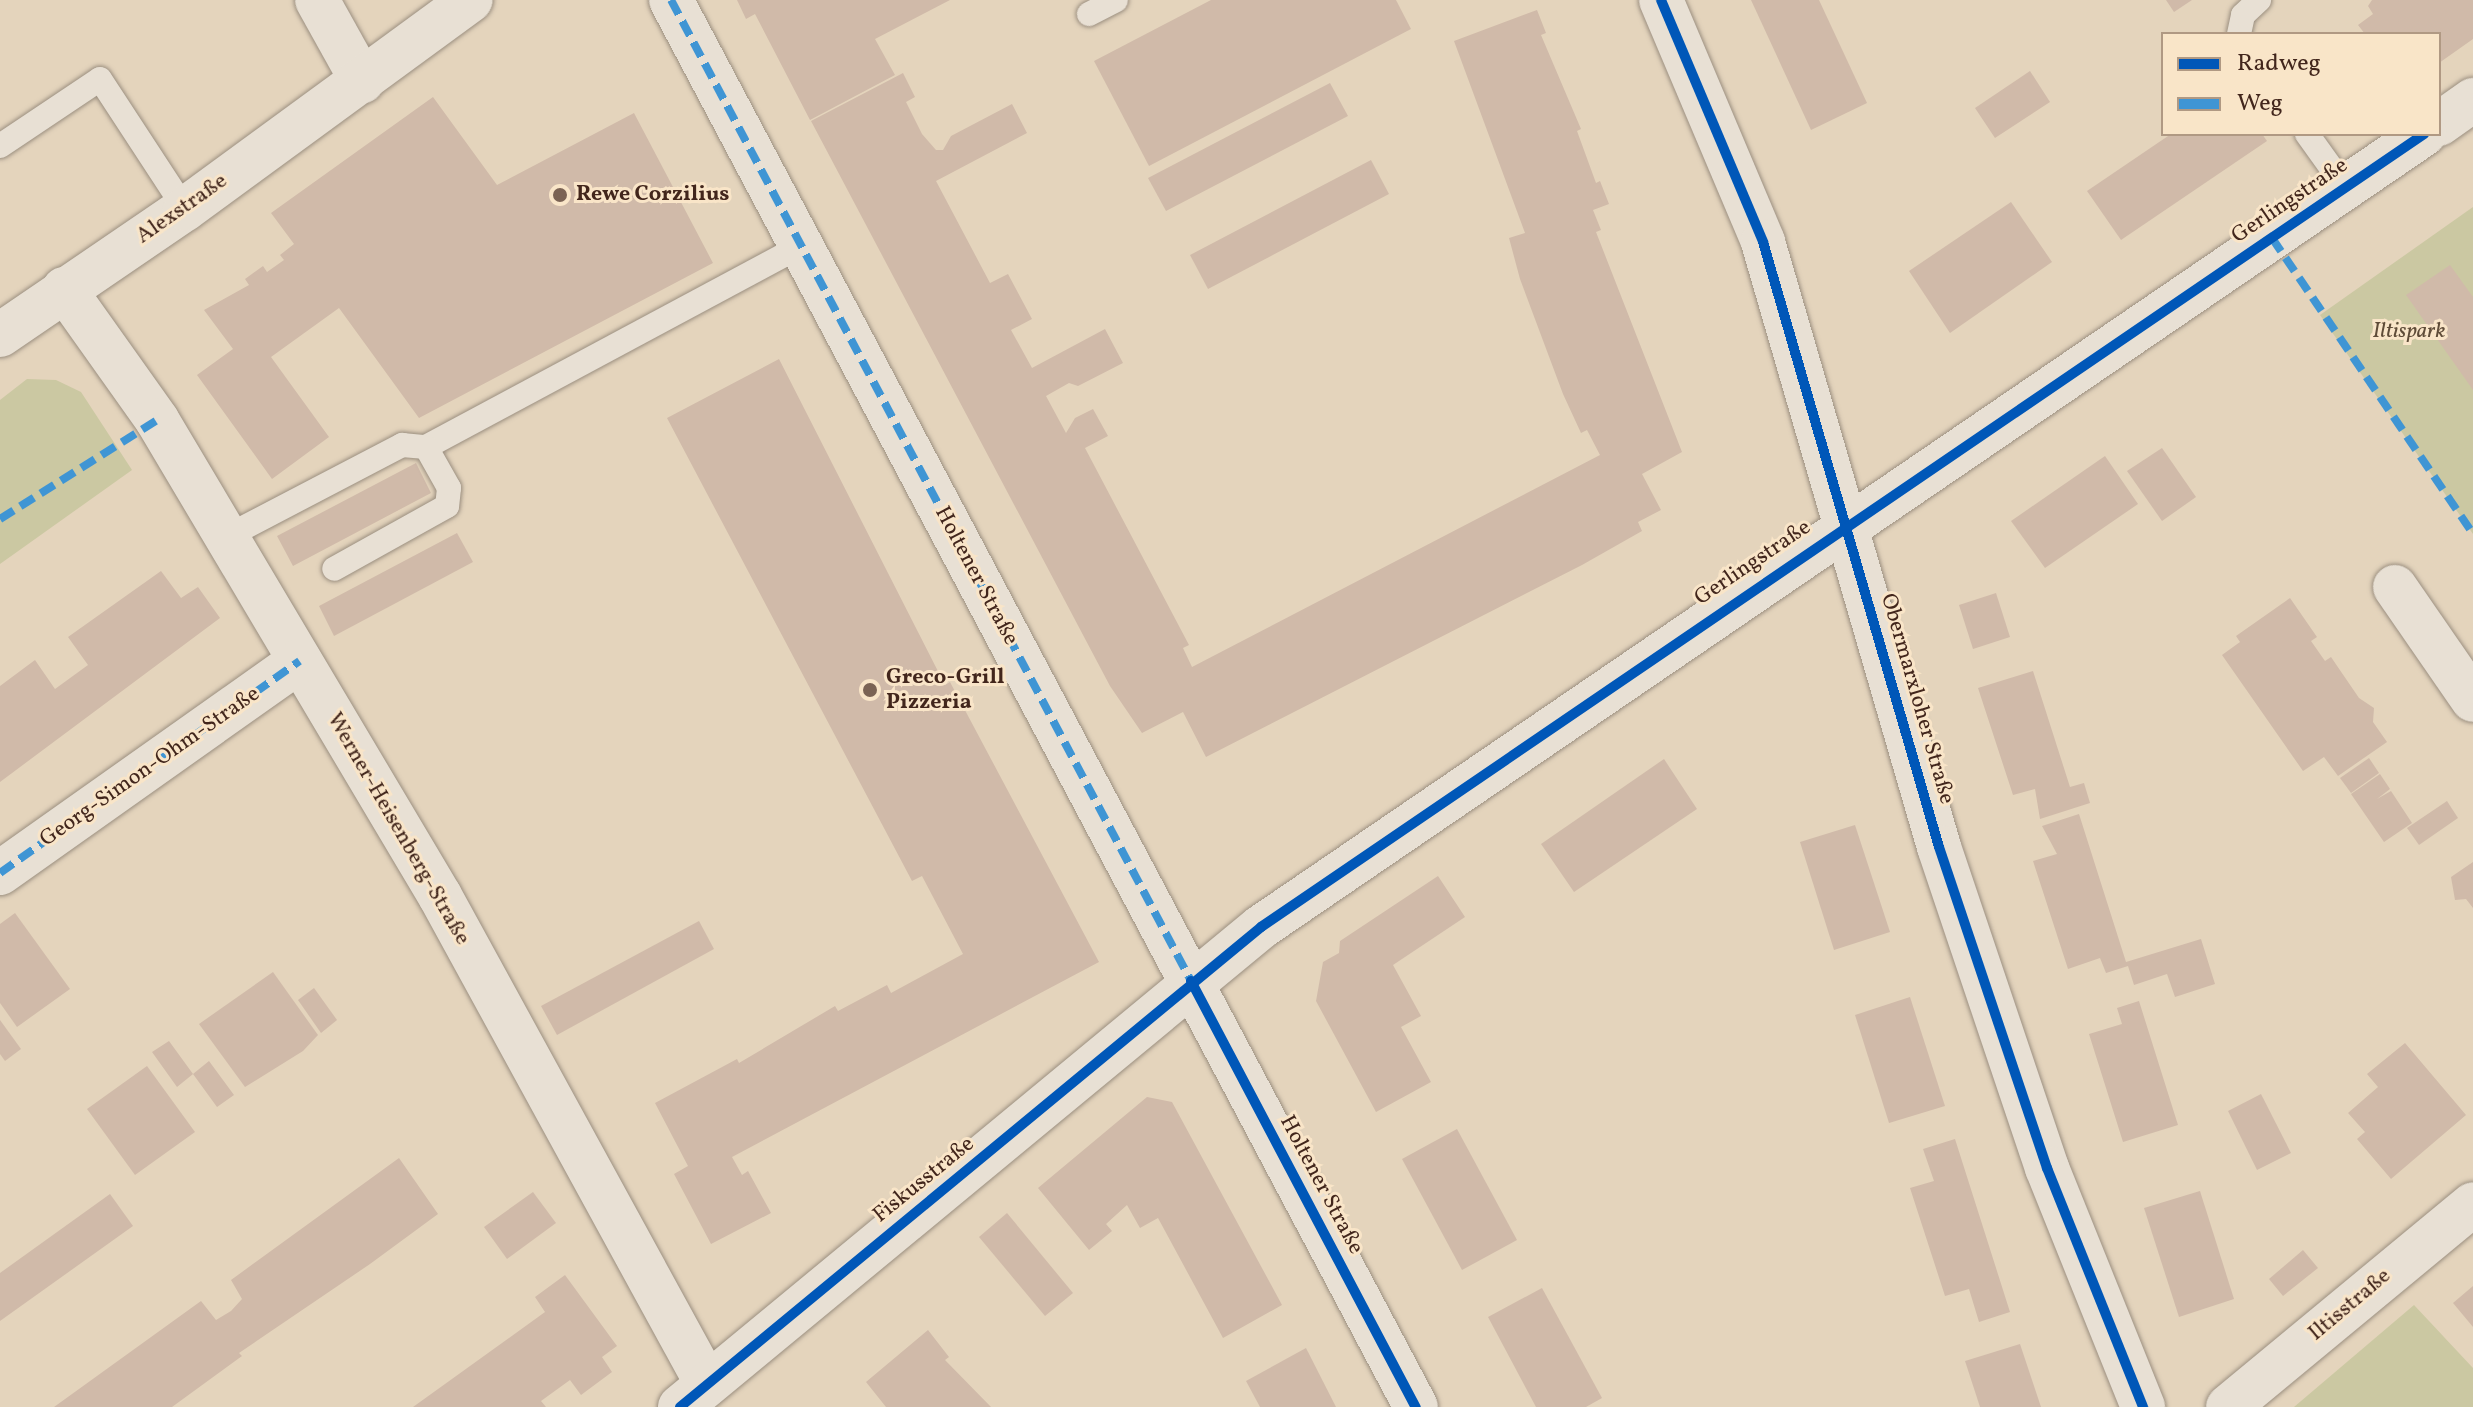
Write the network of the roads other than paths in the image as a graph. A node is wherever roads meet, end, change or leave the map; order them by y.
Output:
1 (317, 0) edge
2 (471, 0) edge
3 (671, 0) edge
4 (1116, 0) edge
5 (1661, 0) edge
6 (2259, 0) edge
7 (1089, 14) dead end
8 (2239, 32) edge
9 (362, 81) junction
10 (2473, 100) edge
11 (2441, 123) edge
12 (2308, 136) edge
13 (2421, 136) edge
14 (0, 146) edge
15 (2345, 187) junction
16 (185, 209) junction
17 (801, 246) junction
18 (64, 289) junction
19 (0, 335) edge
20 (426, 447) junction
21 (1846, 524) junction
22 (226, 537) junction
23 (334, 569) dead end
24 (2395, 587) dead end
25 (299, 661) junction
26 (2473, 700) edge
27 (0, 873) edge
28 (1191, 981) junction
29 (2473, 1204) edge
30 (693, 1396) edge
31 (1416, 1407) edge
32 (2143, 1407) edge
33 (2228, 1407) edge

1 - 9 street
2 - 9 street, Alexstraße
3 - 17 street, Holtener Straße
4 - 7 lane
5 - 21 street, Obermarxloher Straße
6 - 8 lane
9 - 16 street, Alexstraße
10 - 11 street
12 - 15 lane
13 - 15 street, Gerlingstraße
14 - 16 lane
15 - 21 street, Gerlingstraße
16 - 18 street, Alexstraße
17 - 20 lane
17 - 28 street, Holtener Straße
18 - 19 street, Alexstraße
18 - 22 street, Werner-Heisenberg-Straße
20 - 22 lane
20 - 23 lane
21 - 28 street, Gerlingstraße
21 - 32 street, Obermarxloher Straße
22 - 25 street, Werner-Heisenberg-Straße
24 - 26 street
25 - 27 street, Georg-Simon-Ohm-Straße
25 - 30 street, Werner-Heisenberg-Straße
28 - 30 street, Fiskusstraße
28 - 31 street, Holtener Straße
29 - 33 street, Iltisstraße

